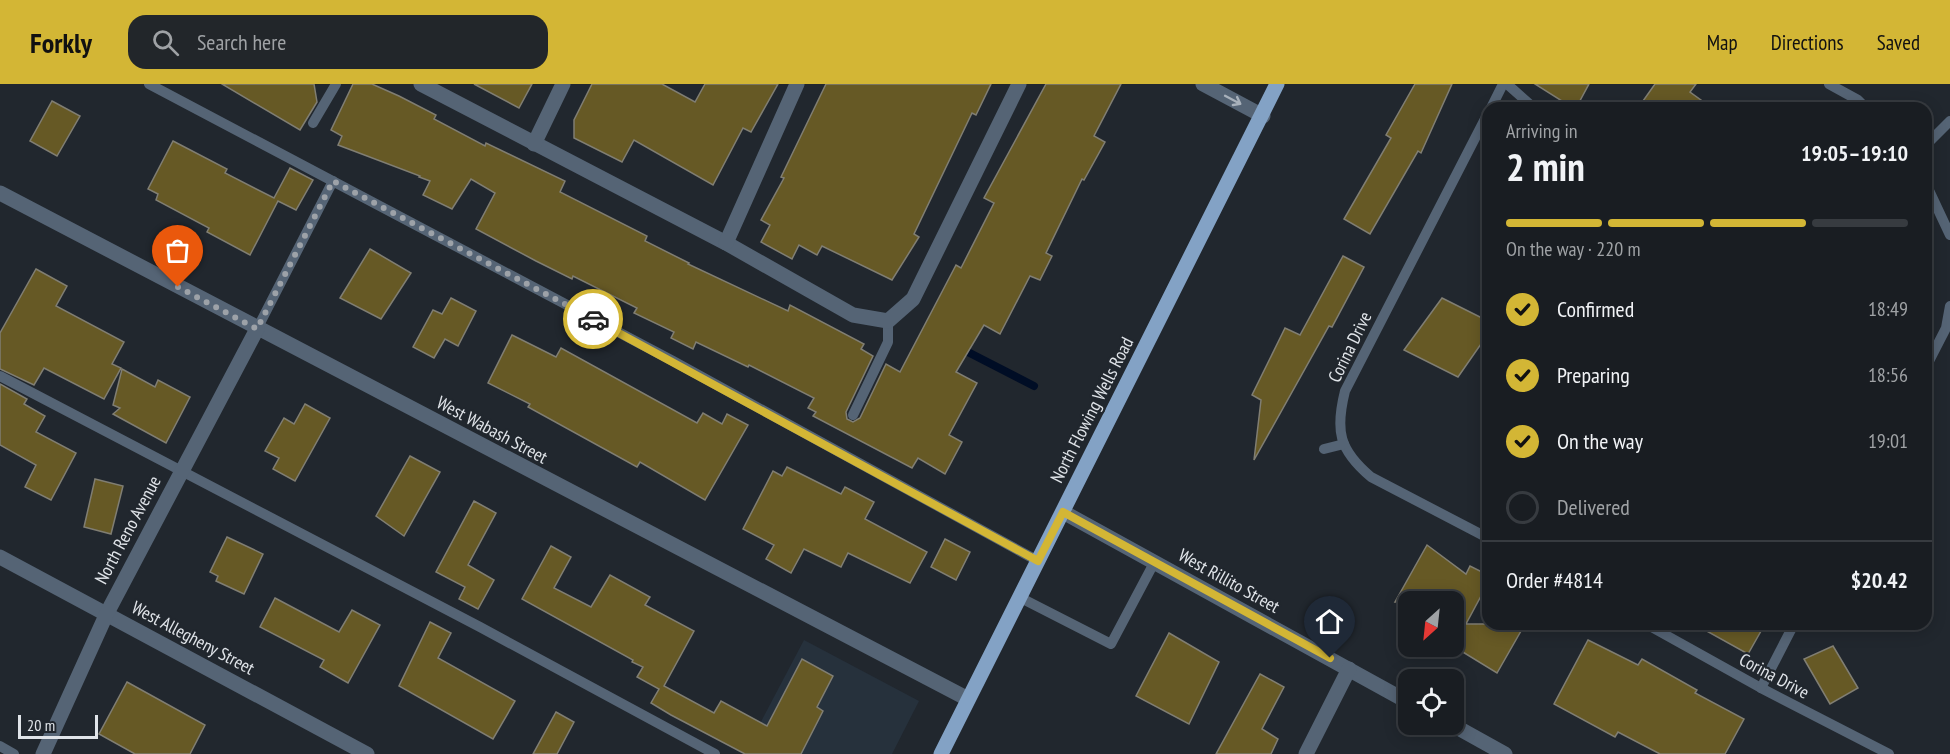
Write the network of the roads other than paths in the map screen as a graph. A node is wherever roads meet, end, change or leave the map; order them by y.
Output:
1 (149, 84) edge
2 (336, 84) edge
3 (421, 84) edge
4 (563, 84) edge
5 (797, 84) edge
6 (1019, 84) edge
7 (1203, 84) edge
8 (1277, 84) edge
9 (1505, 84) edge
10 (1829, 84) edge
11 (1494, 102) edge
12 (1527, 102) edge
13 (1860, 102) edge
14 (1263, 116) junction
15 (1950, 121) edge
16 (313, 123) dead end
17 (1482, 125) edge
18 (1932, 139) edge
19 (534, 144) junction
20 (333, 181) junction
21 (0, 193) edge
22 (1932, 197) edge
23 (1950, 235) edge
24 (726, 243) junction
25 (1950, 306) edge
26 (888, 321) junction
27 (257, 329) junction
28 (1932, 355) edge
29 (0, 376) edge
30 (853, 415) dead end
31 (1344, 444) junction
32 (1324, 449) dead end
33 (182, 471) junction
34 (1063, 512) junction
35 (1482, 535) edge
36 (0, 557) edge
37 (1038, 561) junction
38 (1154, 563) junction
39 (1019, 597) junction
40 (107, 613) junction
41 (1657, 630) edge
42 (1791, 630) edge
43 (1349, 669) junction
44 (1761, 688) junction
45 (1398, 696) edge
46 (968, 699) junction
47 (1464, 732) edge
48 (0, 746) edge
49 (14, 754) edge
50 (44, 754) edge
51 (367, 754) edge
52 (715, 754) edge
53 (941, 754) edge
54 (1305, 754) edge
55 (1504, 754) edge
56 (1889, 754) edge

1 - 20 lane
2 - 16 lane
3 - 19 street
4 - 19 street
5 - 24 street
6 - 26 street
7 -> 14 street
8 - 14 main road, North Flowing Wells Road
9 - 11 lane
9 - 12 lane
10 - 13 lane
14 - 34 main road, North Flowing Wells Road
15 - 18 lane
17 - 31 lane, Corina Drive
19 - 24 street
20 - 27 lane
20 - 37 lane
21 - 27 street, West Wabash Street
22 - 23 lane
24 - 26 street
25 - 28 lane
26 - 30 lane
27 - 33 street, North Reno Avenue
27 - 46 street, West Wabash Street
29 - 33 lane
31 - 32 lane
31 - 35 lane, Corina Drive
33 - 40 street, North Reno Avenue
33 - 52 lane
34 - 37 main road, North Flowing Wells Road
34 - 38 street, West Rillito Street
36 - 40 street, West Allegheny Street
37 - 39 main road, North Flowing Wells Road
38 - 39 lane
38 - 43 street, West Rillito Street
39 - 46 main road, North Flowing Wells Road
40 - 50 street, North Reno Avenue
40 - 51 street, West Allegheny Street
41 - 44 lane, Corina Drive
42 - 44 lane
43 - 45 street, West Rillito Street
43 - 54 street
44 - 56 lane, Corina Drive
46 - 53 main road, North Flowing Wells Road
47 - 55 street
48 - 49 lane

